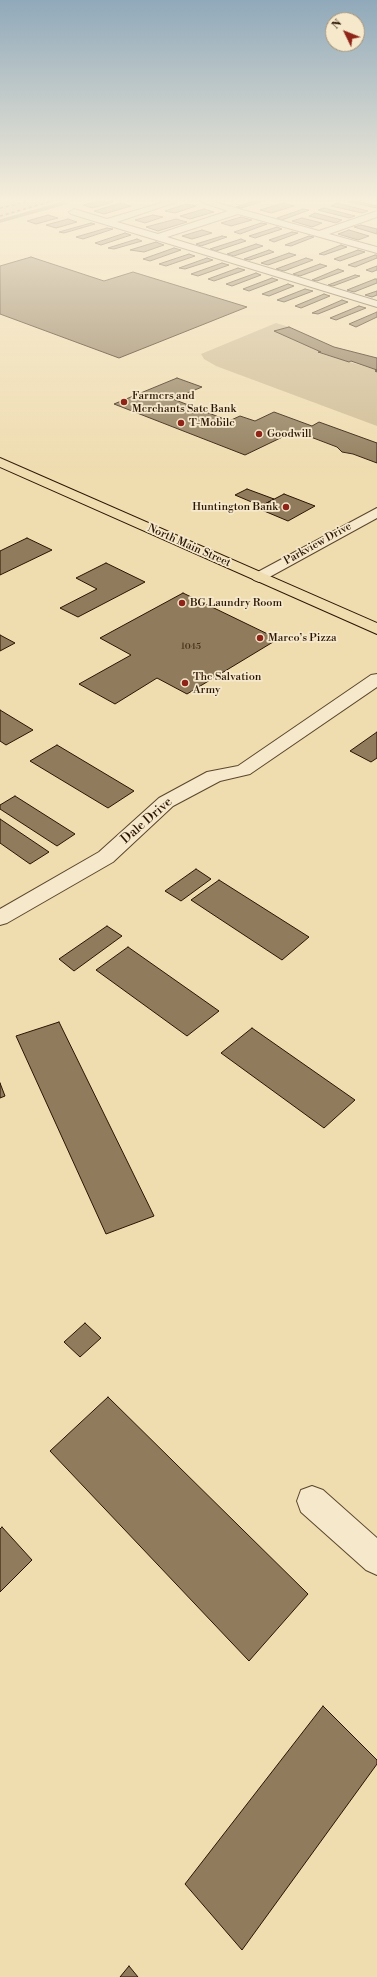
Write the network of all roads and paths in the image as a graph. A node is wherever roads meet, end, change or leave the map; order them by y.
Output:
1 (345, 294) edge
2 (377, 304) edge
3 (0, 462) edge
4 (377, 512) edge
5 (259, 577) junction
6 (377, 629) edge
7 (377, 679) edge
8 (0, 918) edge
9 (312, 1502) dead end
10 (377, 1559) edge

1 - 2 street
3 - 5 main road, North Main Street
4 - 5 street, Parkview Drive
5 - 6 main road, North Main Street
7 - 8 street, Dale Drive
9 - 10 street

